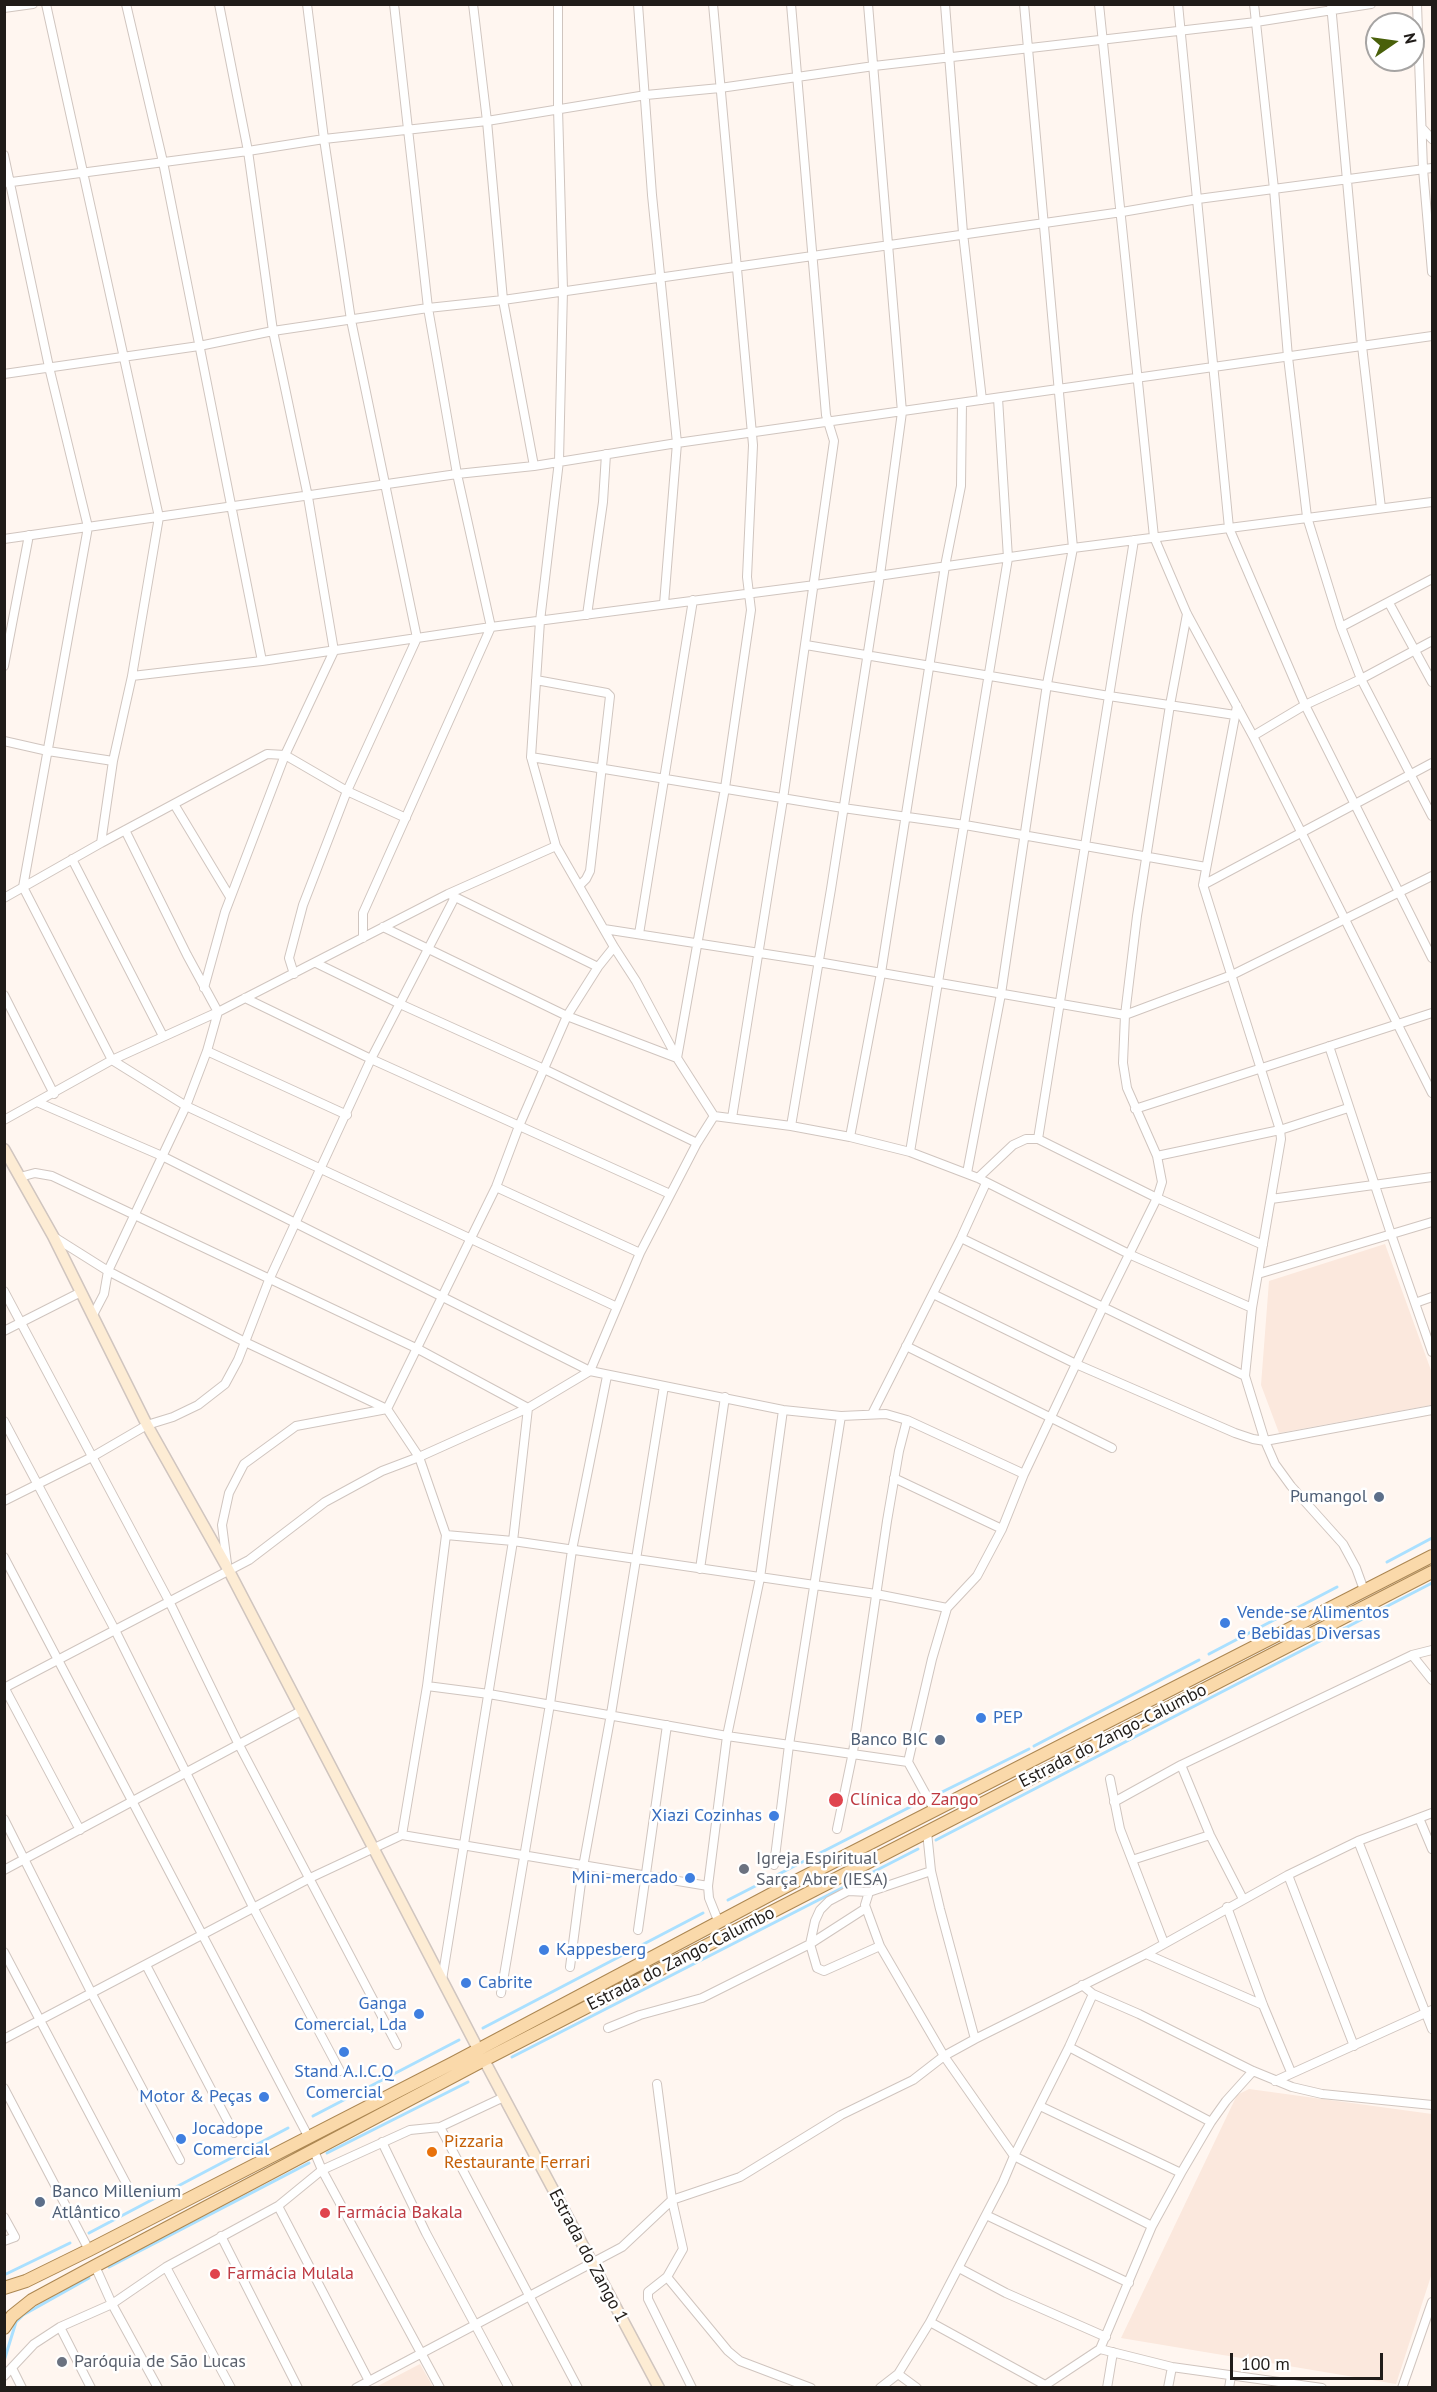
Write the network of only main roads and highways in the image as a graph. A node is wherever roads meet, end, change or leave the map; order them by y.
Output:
1 (1432, 1556) edge
2 (1432, 1572) edge
3 (481, 2055) junction
4 (4, 2288) edge
5 (4, 2328) edge

1 - 3 main road, Estrada do Zango-Calumbo
2 - 3 main road, Estrada do Zango-Calumbo
3 - 4 main road, Estrada do Zango-Calumbo
3 - 5 main road, Estrada do Zango-Calumbo

